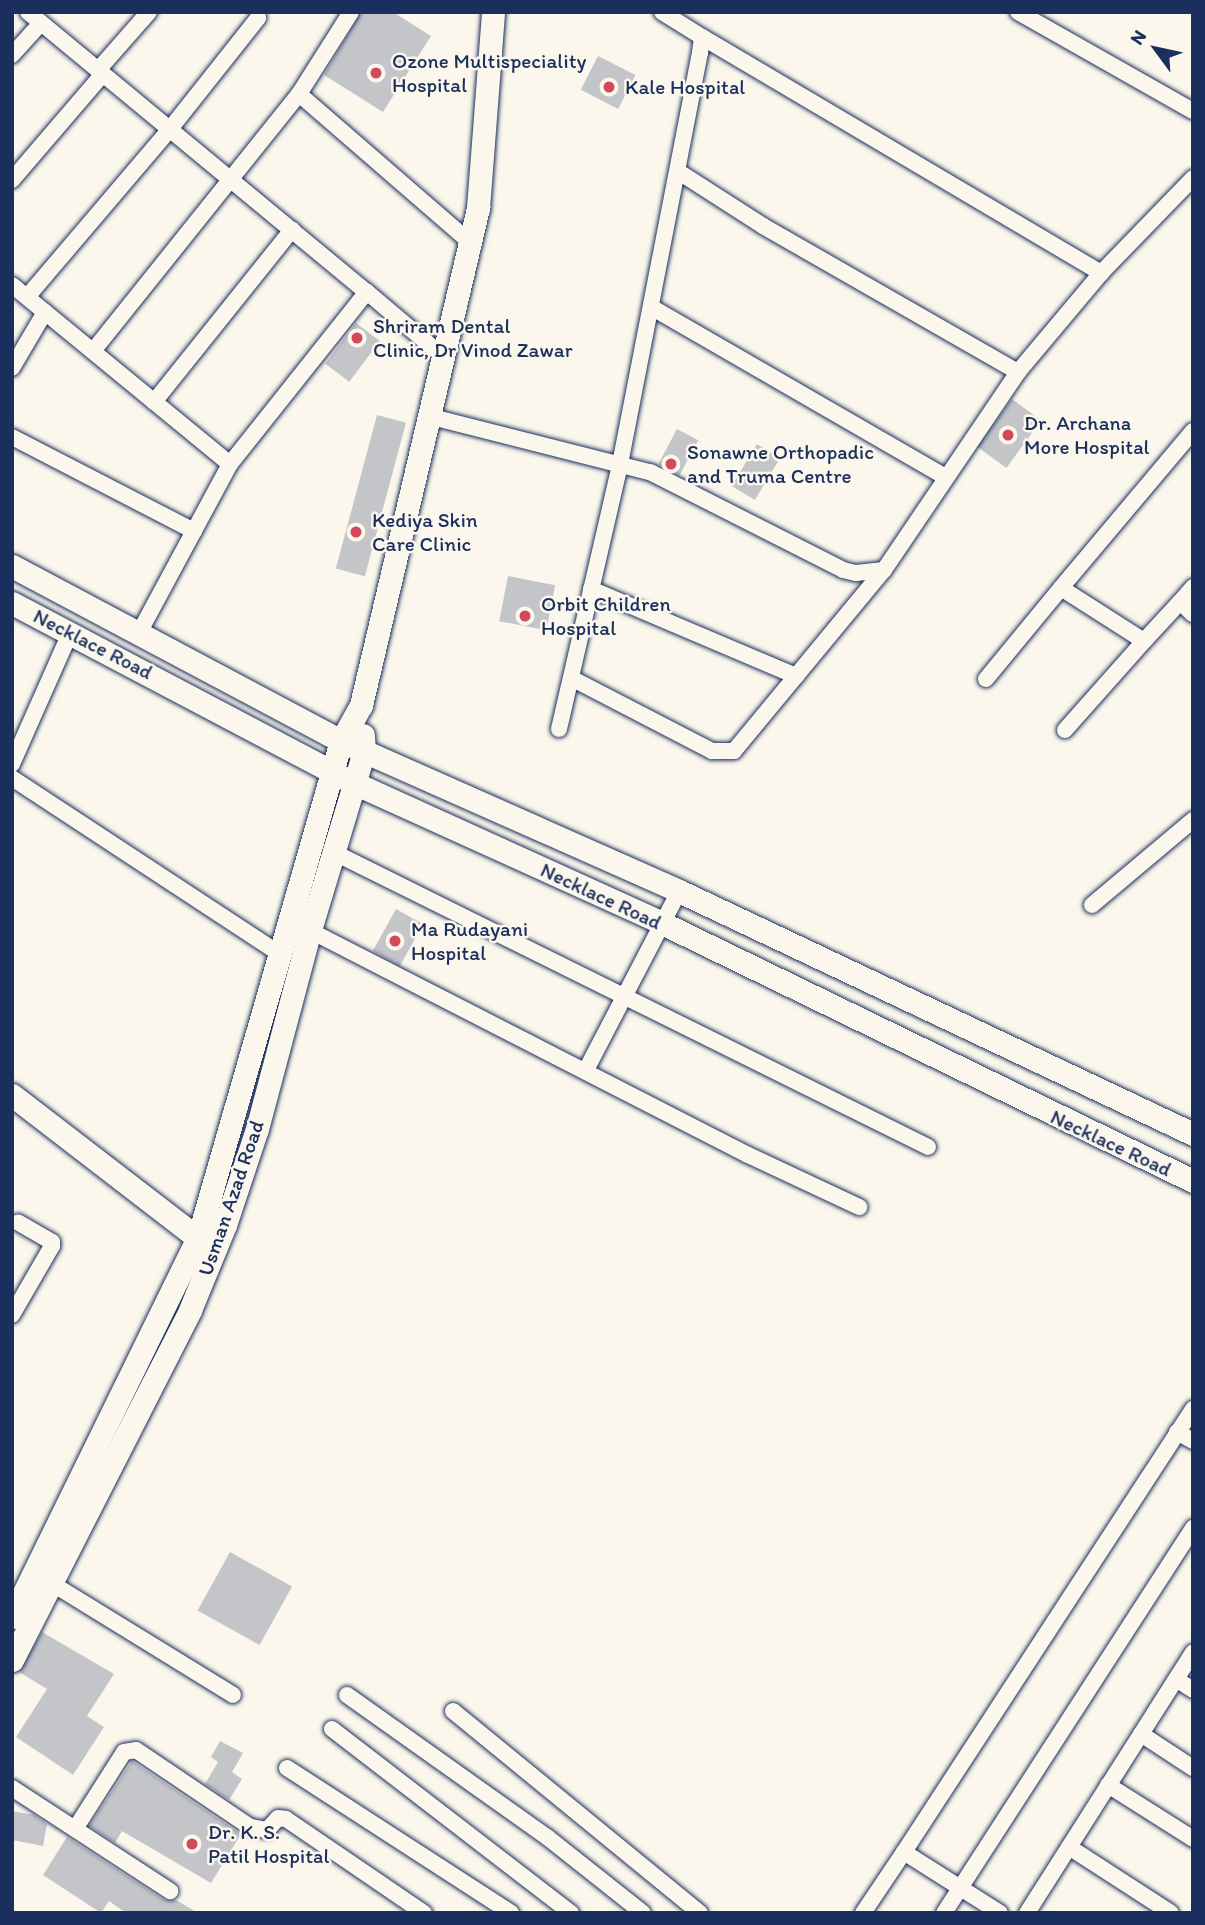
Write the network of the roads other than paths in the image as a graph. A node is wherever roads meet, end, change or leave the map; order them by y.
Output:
1 (149, 12) edge
2 (351, 12) edge
3 (493, 12) edge
4 (662, 12) edge
5 (1018, 12) edge
6 (34, 17) edge
7 (258, 18) dead end
8 (702, 37) junction
9 (12, 55) edge
10 (101, 72) junction
11 (299, 94) junction
12 (1193, 111) edge
13 (170, 129) junction
14 (679, 172) junction
15 (1193, 178) edge
16 (12, 180) edge
17 (233, 181) junction
18 (292, 230) junction
19 (470, 242) junction
20 (1101, 273) junction
21 (12, 285) edge
22 (367, 292) junction
23 (27, 297) junction
24 (651, 307) junction
25 (45, 312) junction
26 (93, 351) junction
27 (444, 357) junction
28 (12, 368) edge
29 (1018, 372) junction
30 (154, 402) junction
31 (428, 415) junction
32 (1193, 431) edge
33 (12, 437) edge
34 (230, 464) junction
35 (620, 464) junction
36 (944, 476) junction
37 (194, 531) junction
38 (12, 566) edge
39 (884, 569) junction
40 (1193, 587) edge
41 (1061, 588) junction
42 (591, 589) junction
43 (1180, 602) junction
44 (12, 603) edge
45 (1193, 614) edge
46 (71, 631) junction
47 (140, 631) junction
48 (1144, 641) junction
49 (796, 676) junction
50 (571, 678) junction
51 (986, 679) dead end
52 (361, 705) junction
53 (559, 729) dead end
54 (1065, 730) dead end
55 (341, 741) junction
56 (364, 751) junction
57 (12, 764) edge
58 (332, 770) junction
59 (12, 778) edge
60 (354, 783) junction
61 (1191, 827) edge
62 (333, 852) junction
63 (679, 891) junction
64 (1092, 905) dead end
65 (662, 923) junction
66 (300, 925) junction
67 (280, 954) junction
68 (623, 999) junction
69 (586, 1070) junction
70 (12, 1095) edge
71 (1193, 1134) edge
72 (928, 1147) dead end
73 (1193, 1181) edge
74 (859, 1207) dead end
75 (18, 1222) dead end
76 (198, 1238) junction
77 (12, 1315) edge
78 (1193, 1409) edge
79 (1177, 1432) junction
80 (1193, 1441) edge
81 (1193, 1528) edge
82 (42, 1577) junction
83 (12, 1617) edge
84 (14, 1650) edge
85 (1193, 1652) edge
86 (1176, 1679) junction
87 (1193, 1690) edge
88 (233, 1695) dead end
89 (347, 1695) dead end
90 (453, 1711) dead end
91 (332, 1729) dead end
92 (1141, 1734) junction
93 (287, 1768) dead end
94 (1193, 1768) edge
95 (1108, 1785) junction
96 (12, 1788) edge
97 (75, 1829) junction
98 (1193, 1839) edge
99 (1069, 1847) junction
100 (904, 1852) junction
101 (961, 1888) junction
102 (170, 1891) dead end
103 (424, 1913) edge
104 (511, 1913) edge
105 (572, 1913) edge
106 (643, 1913) edge
107 (700, 1913) edge
108 (863, 1913) edge
109 (944, 1913) edge
110 (1000, 1913) edge
111 (1027, 1913) edge
112 (1171, 1913) edge

1 - 10 street
2 - 11 street
3 - 19 main road, Usman Azad Road
4 - 8 street
5 - 12 street
6 - 9 street
6 - 10 street
7 - 13 street
8 - 14 street
8 - 20 street
10 - 13 street
10 - 16 street
11 - 17 street
11 - 19 street
13 - 17 street
13 - 23 street
14 - 24 street
14 - 29 street
15 - 20 street
17 - 18 street
17 - 26 street
18 - 22 street
18 - 30 street
19 - 27 main road, Usman Azad Road
20 - 29 street
21 - 23 street
22 - 27 street
22 - 34 street
23 - 25 street
24 - 35 street
24 - 36 street
25 - 26 street
25 - 28 street
26 - 30 street
27 - 31 main road, Usman Azad Road
29 - 36 street
30 - 34 street
31 - 35 street
31 - 52 main road, Usman Azad Road
32 - 41 street
33 - 37 street
34 - 37 street
35 - 39 street
35 - 42 street
36 - 39 street
37 - 47 street
38 - 47 main road, Necklace Road
39 - 49 street
40 - 43 street
41 - 48 street
41 - 51 street
42 - 49 street
42 - 50 street
43 - 45 street
43 - 48 street
44 - 46 main road, Necklace Road
46 - 57 street
46 - 58 main road, Necklace Road
47 - 55 main road, Necklace Road
48 - 54 street
49 - 50 street
50 - 53 street
52 - 55 main road, Usman Azad Road
52 - 56 main road, Usman Azad Road
55 - 56 main road, Necklace Road
55 - 58 main road, Usman Azad Road
56 - 60 main road, Usman Azad Road
56 - 63 main road, Necklace Road
58 - 60 main road, Necklace Road
58 - 66 main road, Usman Azad Road
59 - 67 street
60 - 62 main road, Usman Azad Road
60 - 65 main road, Necklace Road
61 - 64 street
62 - 66 main road, Usman Azad Road
62 - 68 street
63 - 65 street
63 - 71 main road, Necklace Road
65 - 68 street
65 - 73 main road, Necklace Road
66 - 67 main road, Usman Azad Road
66 - 69 street
66 - 82 main road, Usman Azad Road
67 - 76 main road, Usman Azad Road
68 - 69 street
68 - 72 street
69 - 74 street
70 - 76 main road
75 - 77 street
76 - 82 main road, Usman Azad Road
78 - 79 street
79 - 80 street
79 - 100 street
81 - 101 street
82 - 83 main road, Usman Azad Road
82 - 84 main road, Usman Azad Road
82 - 88 street
85 - 86 street
86 - 87 street
86 - 92 street
89 - 106 street
90 - 107 street
91 - 105 street
92 - 94 street
92 - 95 street
93 - 104 street
95 - 98 street
95 - 99 street
96 - 97 street
97 - 102 street
97 - 103 street
99 - 111 street
99 - 112 street
100 - 101 street
100 - 108 street
101 - 109 street
101 - 110 street

